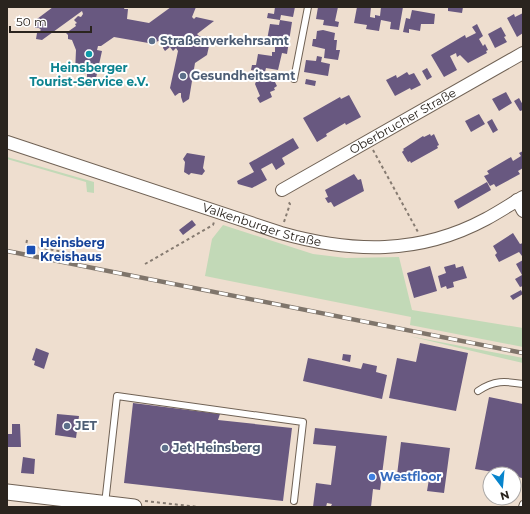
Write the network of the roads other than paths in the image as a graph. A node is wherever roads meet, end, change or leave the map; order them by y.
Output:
1 (308, 7) edge
2 (523, 53) edge
3 (294, 80) dead end
4 (7, 142) edge
5 (282, 190) road end
6 (520, 199) edge
7 (523, 211) edge
8 (523, 384) edge
9 (478, 391) dead end
10 (7, 492) edge
11 (294, 501) dead end
12 (105, 504) junction
13 (134, 507) edge

1 - 3 lane
2 - 5 street, Oberbrucher Straße
4 - 6 street, Valkenburger Straße
6 - 7 street, Valkenburger Straße
8 - 9 lane
10 - 12 street
11 - 12 lane
12 - 13 street

